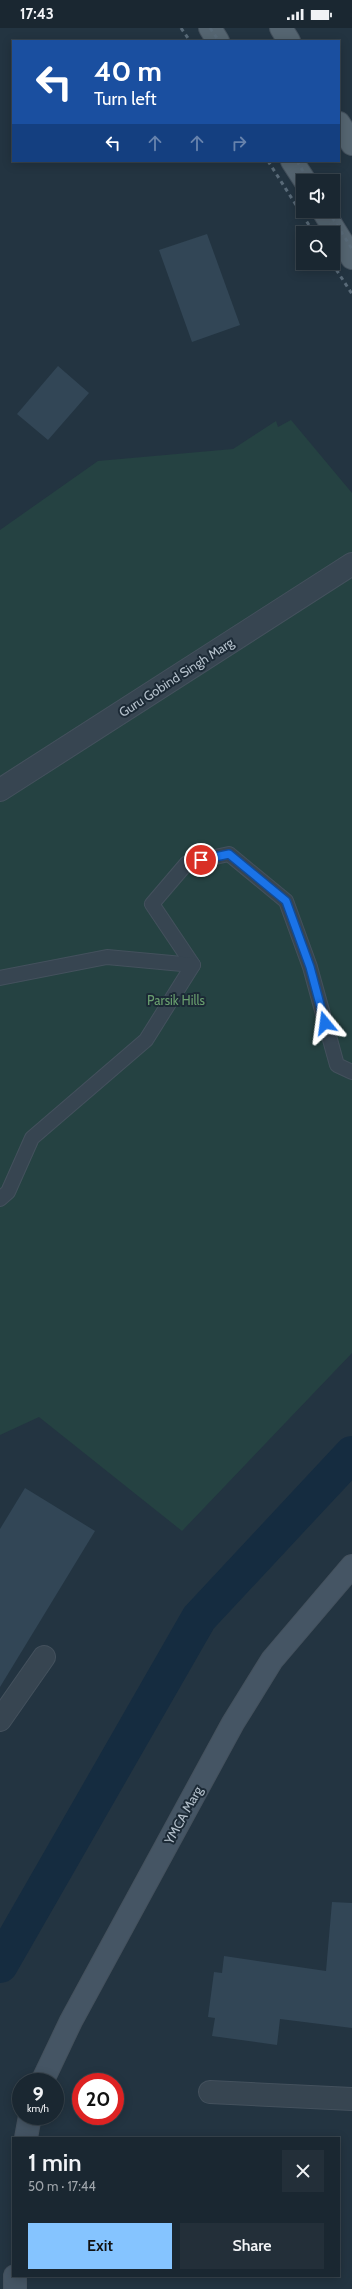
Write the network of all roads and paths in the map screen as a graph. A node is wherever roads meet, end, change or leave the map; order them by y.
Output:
1 (210, 28) edge
2 (281, 28) edge
3 (217, 40) edge
4 (288, 40) edge
5 (340, 125) edge
6 (352, 144) edge
7 (293, 162) edge
8 (300, 174) edge
9 (327, 218) edge
10 (352, 258) edge
11 (352, 564) edge
12 (0, 790) edge
13 (193, 965) junction
14 (0, 978) edge
15 (352, 1072) edge
16 (0, 1199) edge
17 (352, 1566) edge
18 (44, 1657) dead end
19 (0, 1720) edge
20 (46, 2073) edge
21 (210, 2092) dead end
22 (352, 2099) edge
23 (28, 2125) edge
24 (26, 2137) edge
25 (15, 2277) edge
26 (15, 2289) edge

1 - 3 main road
2 - 4 main road
5 - 6 main road
7 - 8 main road
9 - 10 main road
11 - 12 street, Guru Gobind Singh Marg
13 - 14 lane
13 - 15 lane
13 - 16 lane
17 - 20 main road, YMCA Marg
18 - 19 street
21 - 22 street
23 - 24 main road
25 - 26 main road

